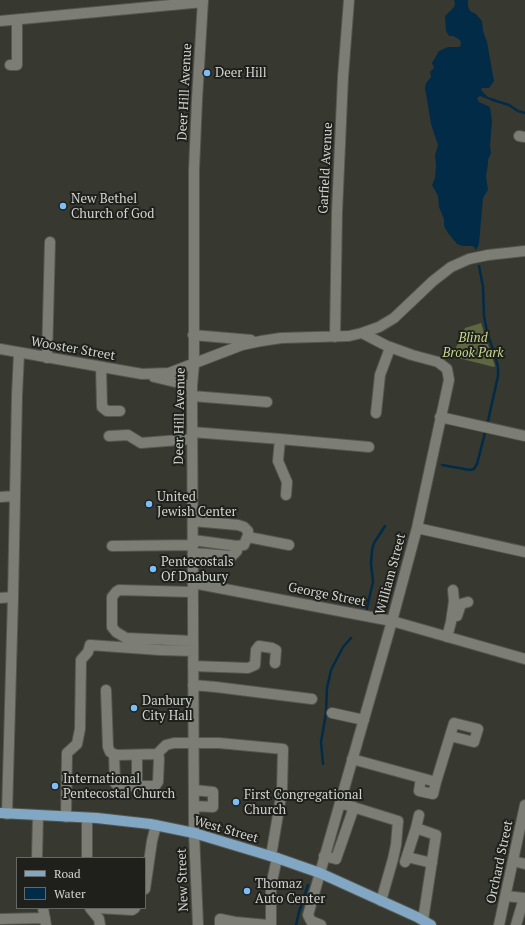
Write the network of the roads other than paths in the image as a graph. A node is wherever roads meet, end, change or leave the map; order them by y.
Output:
1 (349, 0) edge
2 (203, 1) edge
3 (17, 20) junction
4 (0, 22) edge
5 (10, 65) dead end
6 (50, 242) dead end
7 (525, 251) edge
8 (362, 333) junction
9 (193, 336) junction
10 (335, 337) junction
11 (261, 340) junction
12 (390, 348) junction
13 (0, 349) edge
14 (19, 353) junction
15 (46, 358) junction
16 (194, 364) junction
17 (102, 367) junction
18 (142, 374) junction
19 (192, 391) junction
20 (267, 402) dead end
21 (120, 411) dead end
22 (376, 413) dead end
23 (440, 417) junction
24 (192, 435) junction
25 (109, 436) dead end
26 (525, 436) edge
27 (280, 439) junction
28 (370, 447) dead end
29 (286, 495) dead end
30 (15, 496) junction
31 (0, 497) edge
32 (193, 521) junction
33 (417, 528) junction
34 (248, 534) junction
35 (289, 545) dead end
36 (112, 546) dead end
37 (193, 546) junction
38 (525, 552) edge
39 (193, 588) junction
40 (453, 590) dead end
41 (13, 597) junction
42 (0, 598) edge
43 (468, 602) dead end
44 (392, 621) junction
45 (451, 622) junction
46 (447, 637) junction
47 (193, 646) junction
48 (525, 659) edge
49 (275, 663) dead end
50 (193, 666) junction
51 (0, 667) edge
52 (11, 668) junction
53 (193, 685) junction
54 (106, 690) dead end
55 (312, 699) dead end
56 (332, 713) dead end
57 (364, 720) junction
58 (450, 736) dead end
59 (194, 743) junction
60 (114, 754) junction
61 (157, 754) junction
62 (137, 755) junction
63 (352, 759) junction
64 (137, 786) junction
65 (194, 790) junction
66 (340, 803) junction
67 (525, 805) edge
68 (194, 806) junction
69 (354, 807) junction
70 (3, 814) edge
71 (38, 815) junction
72 (419, 815) dead end
73 (66, 817) junction
74 (87, 818) junction
75 (156, 825) junction
76 (416, 828) junction
77 (194, 833) junction
78 (324, 856) junction
79 (37, 857) edge
80 (87, 857) edge
81 (274, 857) junction
82 (513, 861) junction
83 (432, 863) junction
84 (525, 864) edge
85 (320, 873) junction
86 (146, 882) edge
87 (506, 896) junction
88 (381, 901) junction
89 (91, 909) edge
90 (114, 909) edge
91 (134, 909) edge
92 (45, 917) edge
93 (0, 919) edge
94 (422, 922) edge
95 (235, 924) edge
96 (251, 924) edge
97 (100, 925) edge
98 (198, 925) edge
99 (220, 925) edge
100 (268, 925) edge
101 (271, 925) edge
102 (321, 925) edge
103 (499, 925) edge
104 (516, 925) edge

1 - 10 street, Garfield Avenue
2 - 3 street
2 - 9 street, Deer Hill Avenue
3 - 4 street
3 - 5 street
6 - 15 street
7 - 8 street
8 - 10 street
8 - 12 street, William Street
9 - 11 street
9 - 16 street, Deer Hill Avenue
10 - 11 street
11 - 16 street, Wooster Street
12 - 22 street
12 - 23 street, William Street
13 - 14 street, Wooster Street
14 - 15 street, Wooster Street
14 - 30 street
15 - 17 street, Wooster Street
16 - 18 street, Wooster Street
16 - 19 street, Deer Hill Avenue
17 - 18 street, Wooster Street
17 - 21 street
18 - 19 street, Wooster Street
19 - 20 street, Wooster Street
19 - 24 street, Deer Hill Avenue
23 - 26 street
23 - 33 street, William Street
24 - 25 street
24 - 27 street
24 - 32 street, Deer Hill Avenue
27 - 28 street
27 - 29 street
30 - 31 street
30 - 41 street
32 - 34 street
32 - 37 street, Deer Hill Avenue
33 - 38 street
33 - 44 street, William Street
34 - 35 street
34 - 37 street
36 - 37 street
37 - 39 street, Deer Hill Avenue
39 - 44 street, George Street
39 - 47 street, Deer Hill Avenue
39 - 47 street, George Street
40 - 45 street
41 - 42 street
41 - 52 street
43 - 45 street
44 - 46 street, George Street
44 - 57 street, William Street
45 - 46 street
46 - 48 street, George Street
47 - 50 street, Deer Hill Avenue
47 - 73 street
49 - 50 street
50 - 53 street, Deer Hill Avenue
51 - 52 street
52 - 70 street
53 - 55 street
53 - 59 street, Deer Hill Avenue
54 - 60 street
56 - 57 street
57 - 63 street, William Street
58 - 63 street
59 - 61 street
59 - 65 street, Deer Hill Avenue
59 - 81 street
60 - 62 street
60 - 64 street
61 - 62 street
61 - 64 street
62 - 64 street
63 - 66 street, William Street
65 - 68 street, Deer Hill Avenue
65 - 68 street
66 - 69 street
66 - 78 street, William Street
67 - 82 street, Orchard Street
68 - 77 street, Deer Hill Avenue
69 - 78 street
69 - 88 street
70 - 71 main road, West Street
71 - 73 main road, West Street
71 - 79 street
72 - 76 street
73 - 74 main road, West Street
74 - 75 main road, West Street
74 - 80 street
75 - 77 main road, West Street
75 - 86 street
76 - 83 street
76 - 83 street
77 - 81 main road, West Street
77 - 98 street, New Street
78 - 85 street, William Street
81 - 85 main road, West Street
81 - 101 street
82 - 84 street
82 - 87 street, Orchard Street
83 - 94 street
85 - 88 main road, West Street
85 - 102 street, William Street
87 - 103 street, Orchard Street
87 - 104 street
88 - 94 main road, West Street
89 - 97 street
90 - 91 street
92 - 93 street
95 - 96 street
95 - 99 street
96 - 100 street

